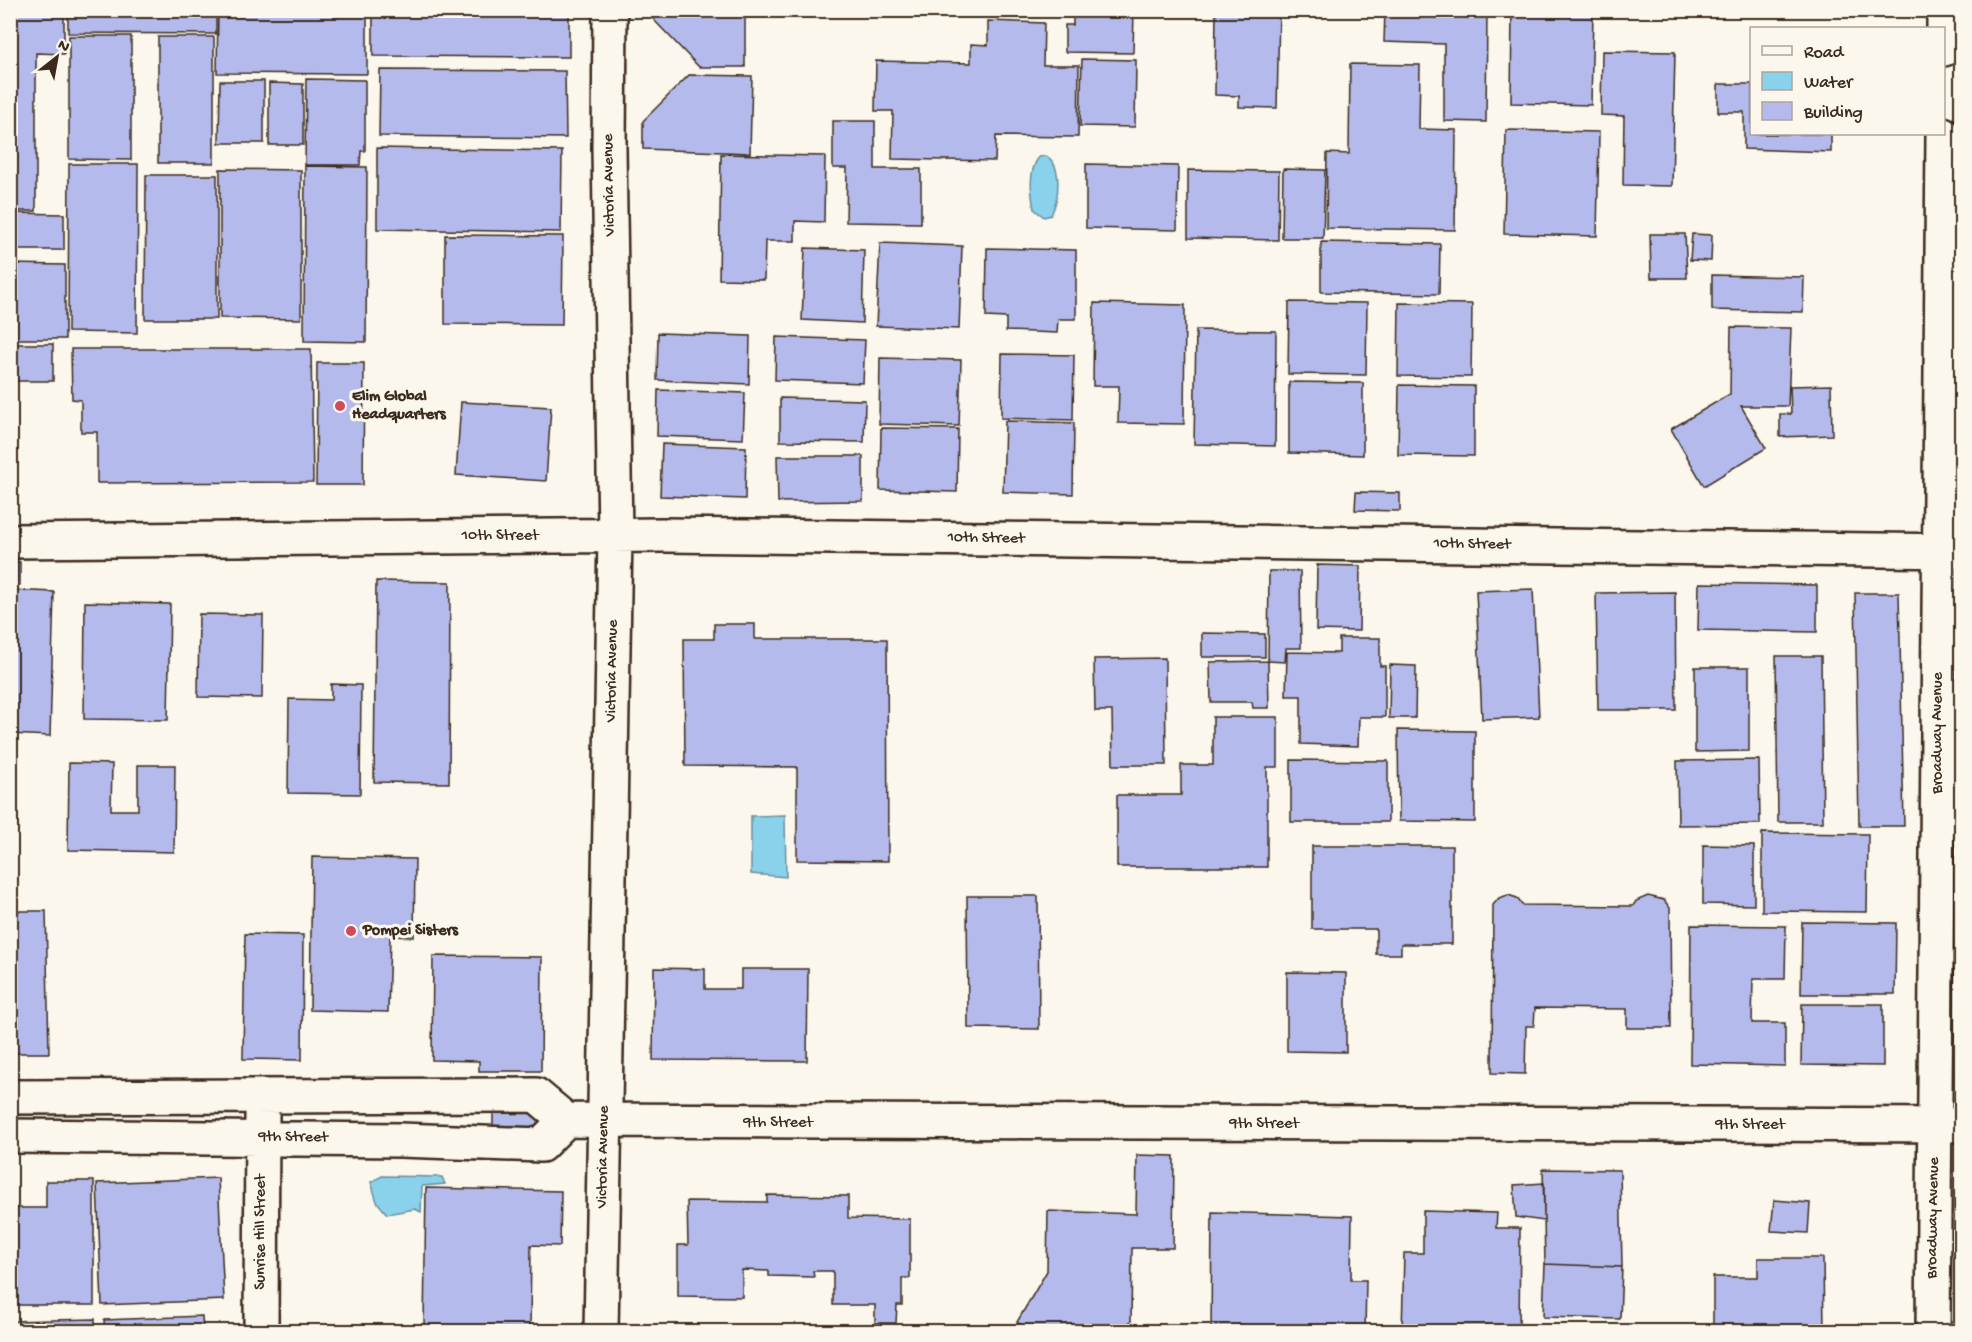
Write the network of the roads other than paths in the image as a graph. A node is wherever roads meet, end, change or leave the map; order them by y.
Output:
1 (610, 10) edge
2 (1944, 10) edge
3 (1944, 27) edge
4 (1943, 135) edge
5 (615, 535) junction
6 (10, 540) edge
7 (1950, 550) edge
8 (262, 1096) junction
9 (10, 1097) edge
10 (566, 1120) junction
11 (606, 1121) junction
12 (1948, 1125) edge
13 (10, 1136) edge
14 (261, 1138) junction
15 (261, 1332) edge
16 (601, 1332) edge
17 (1933, 1332) edge

1 - 5 street, Victoria Avenue
2 - 3 street
4 - 7 street, Broadway Avenue
5 - 6 street, 10th Street
5 - 7 street, 10th Street
5 - 11 street, Victoria Avenue
7 - 12 street, Broadway Avenue
8 - 9 street
8 - 10 street
8 - 14 street, Sunrise Hill Street
10 - 11 street, 9th Street
10 - 14 street, 9th Street
11 - 12 street, 9th Street
11 - 16 street, Victoria Avenue
12 - 17 street, Broadway Avenue
13 - 14 street, 9th Street
14 - 15 street, Sunrise Hill Street

